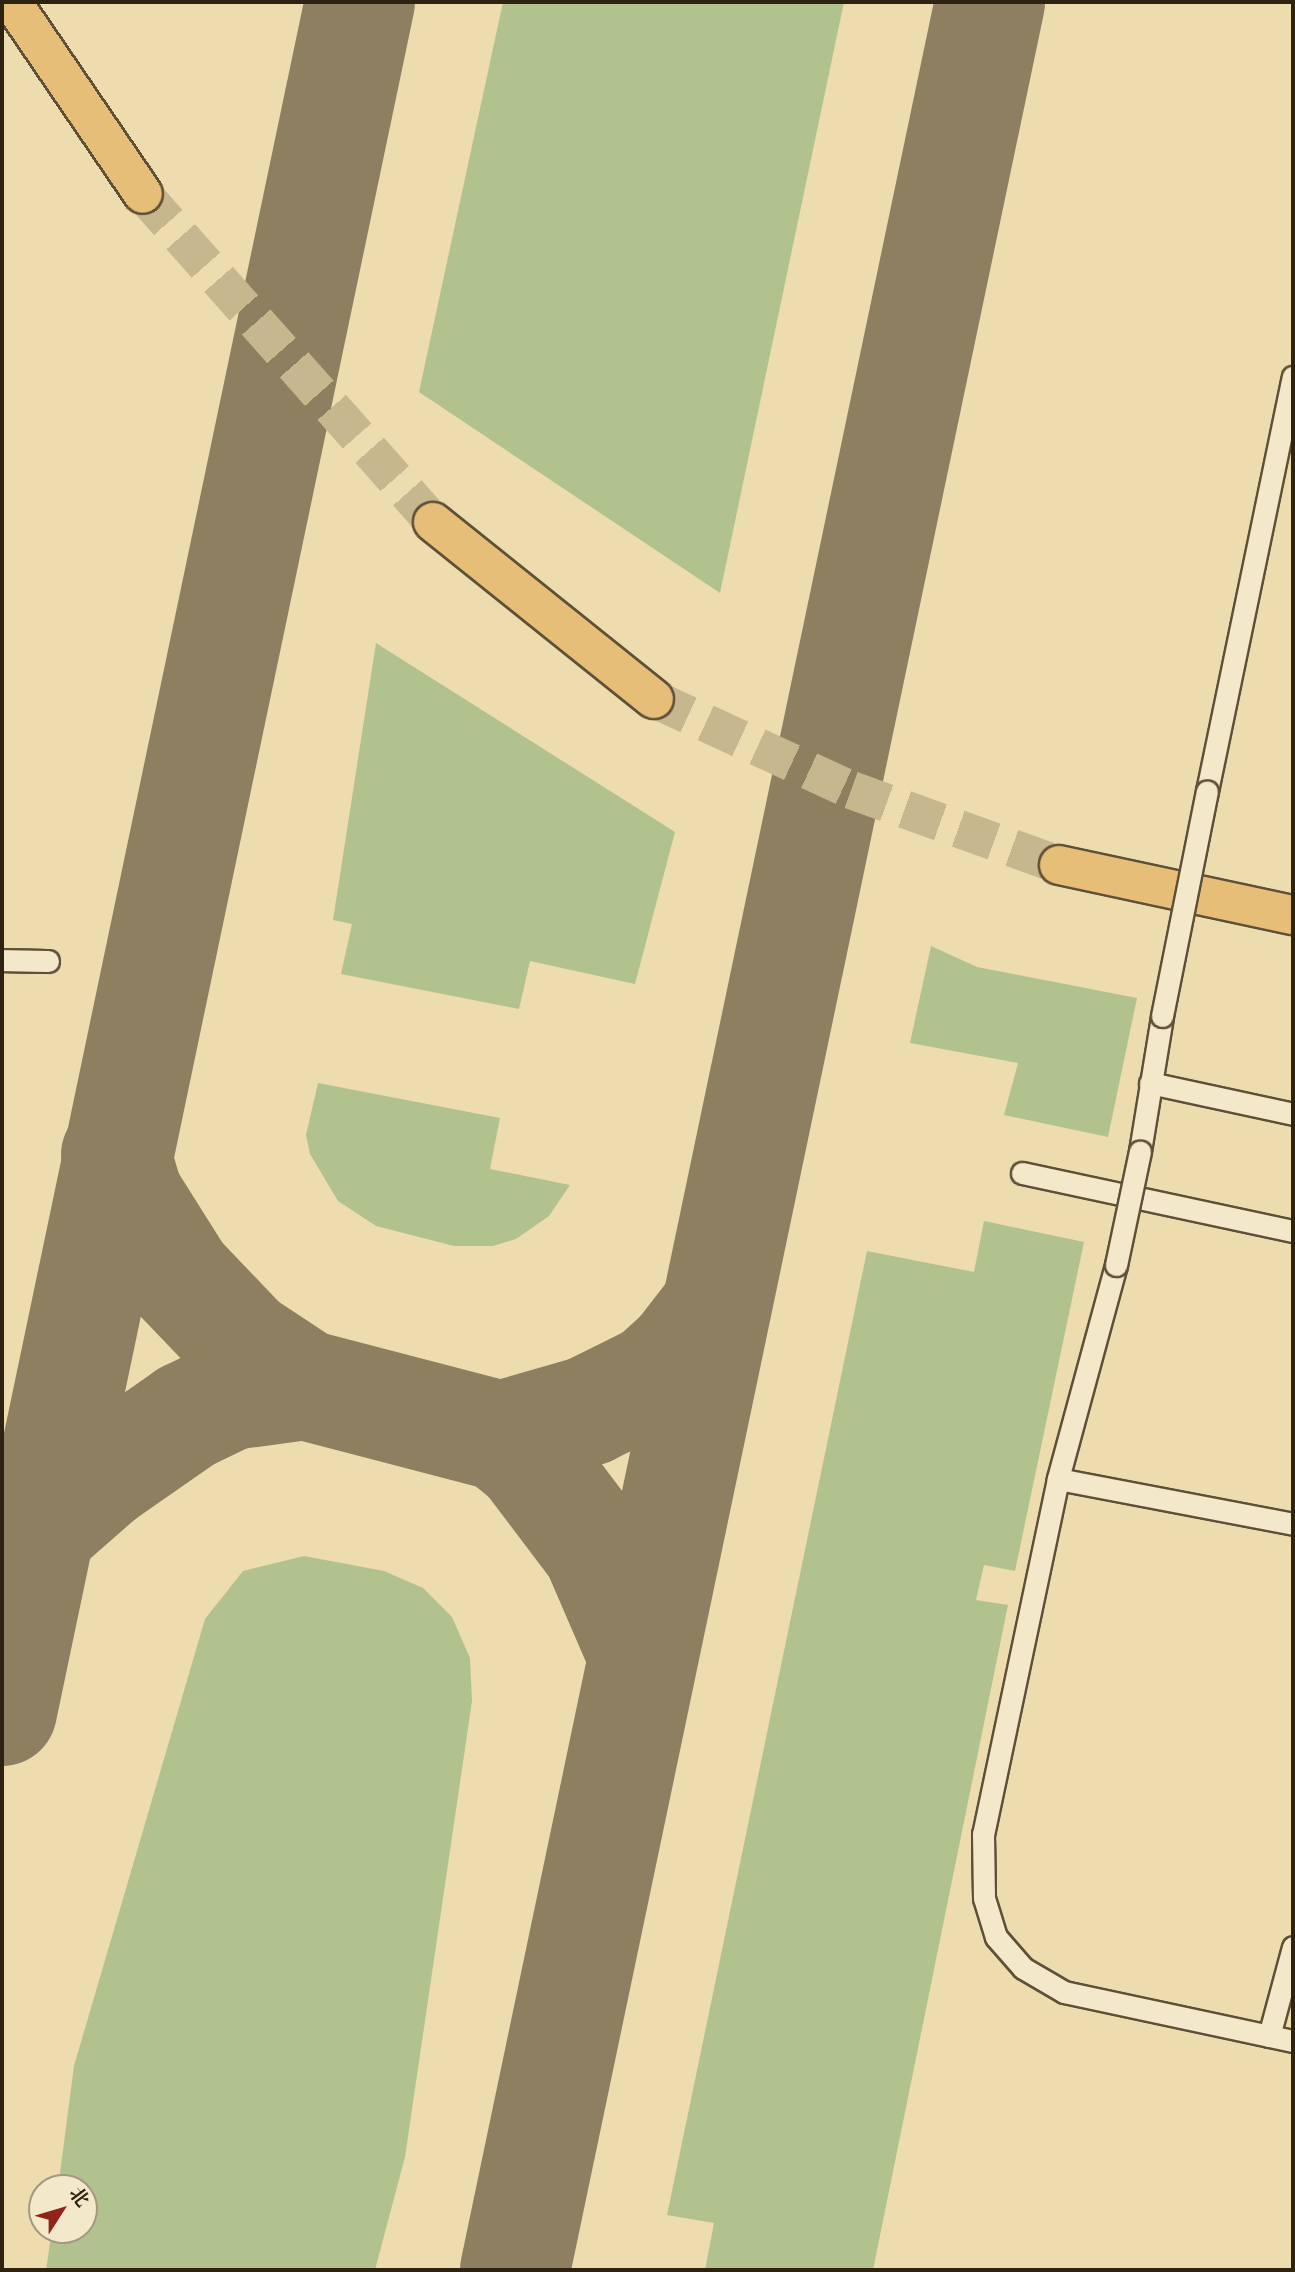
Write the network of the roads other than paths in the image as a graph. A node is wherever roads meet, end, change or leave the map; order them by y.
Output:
1 (12, 2) edge
2 (143, 194) tunnel mouth
3 (1293, 377) edge
4 (433, 522) tunnel mouth
5 (654, 699) tunnel mouth
6 (1059, 865) tunnel mouth
7 (1293, 915) edge
8 (2, 960) edge
9 (48, 961) dead end
10 (1150, 1083) junction
11 (1293, 1114) edge
12 (1022, 1173) dead end
13 (1293, 1231) edge
14 (1058, 1479) junction
15 (1293, 1524) edge
16 (1293, 1947) edge
17 (1269, 2036) junction
18 (1293, 2041) edge

1 - 2 highway
3 - 10 lane, bridge
4 - 5 highway
6 - 7 highway
8 - 9 lane
10 - 11 lane
10 - 14 lane, bridge
12 - 13 lane
14 - 15 lane
14 - 17 lane
16 - 17 lane
17 - 18 lane

